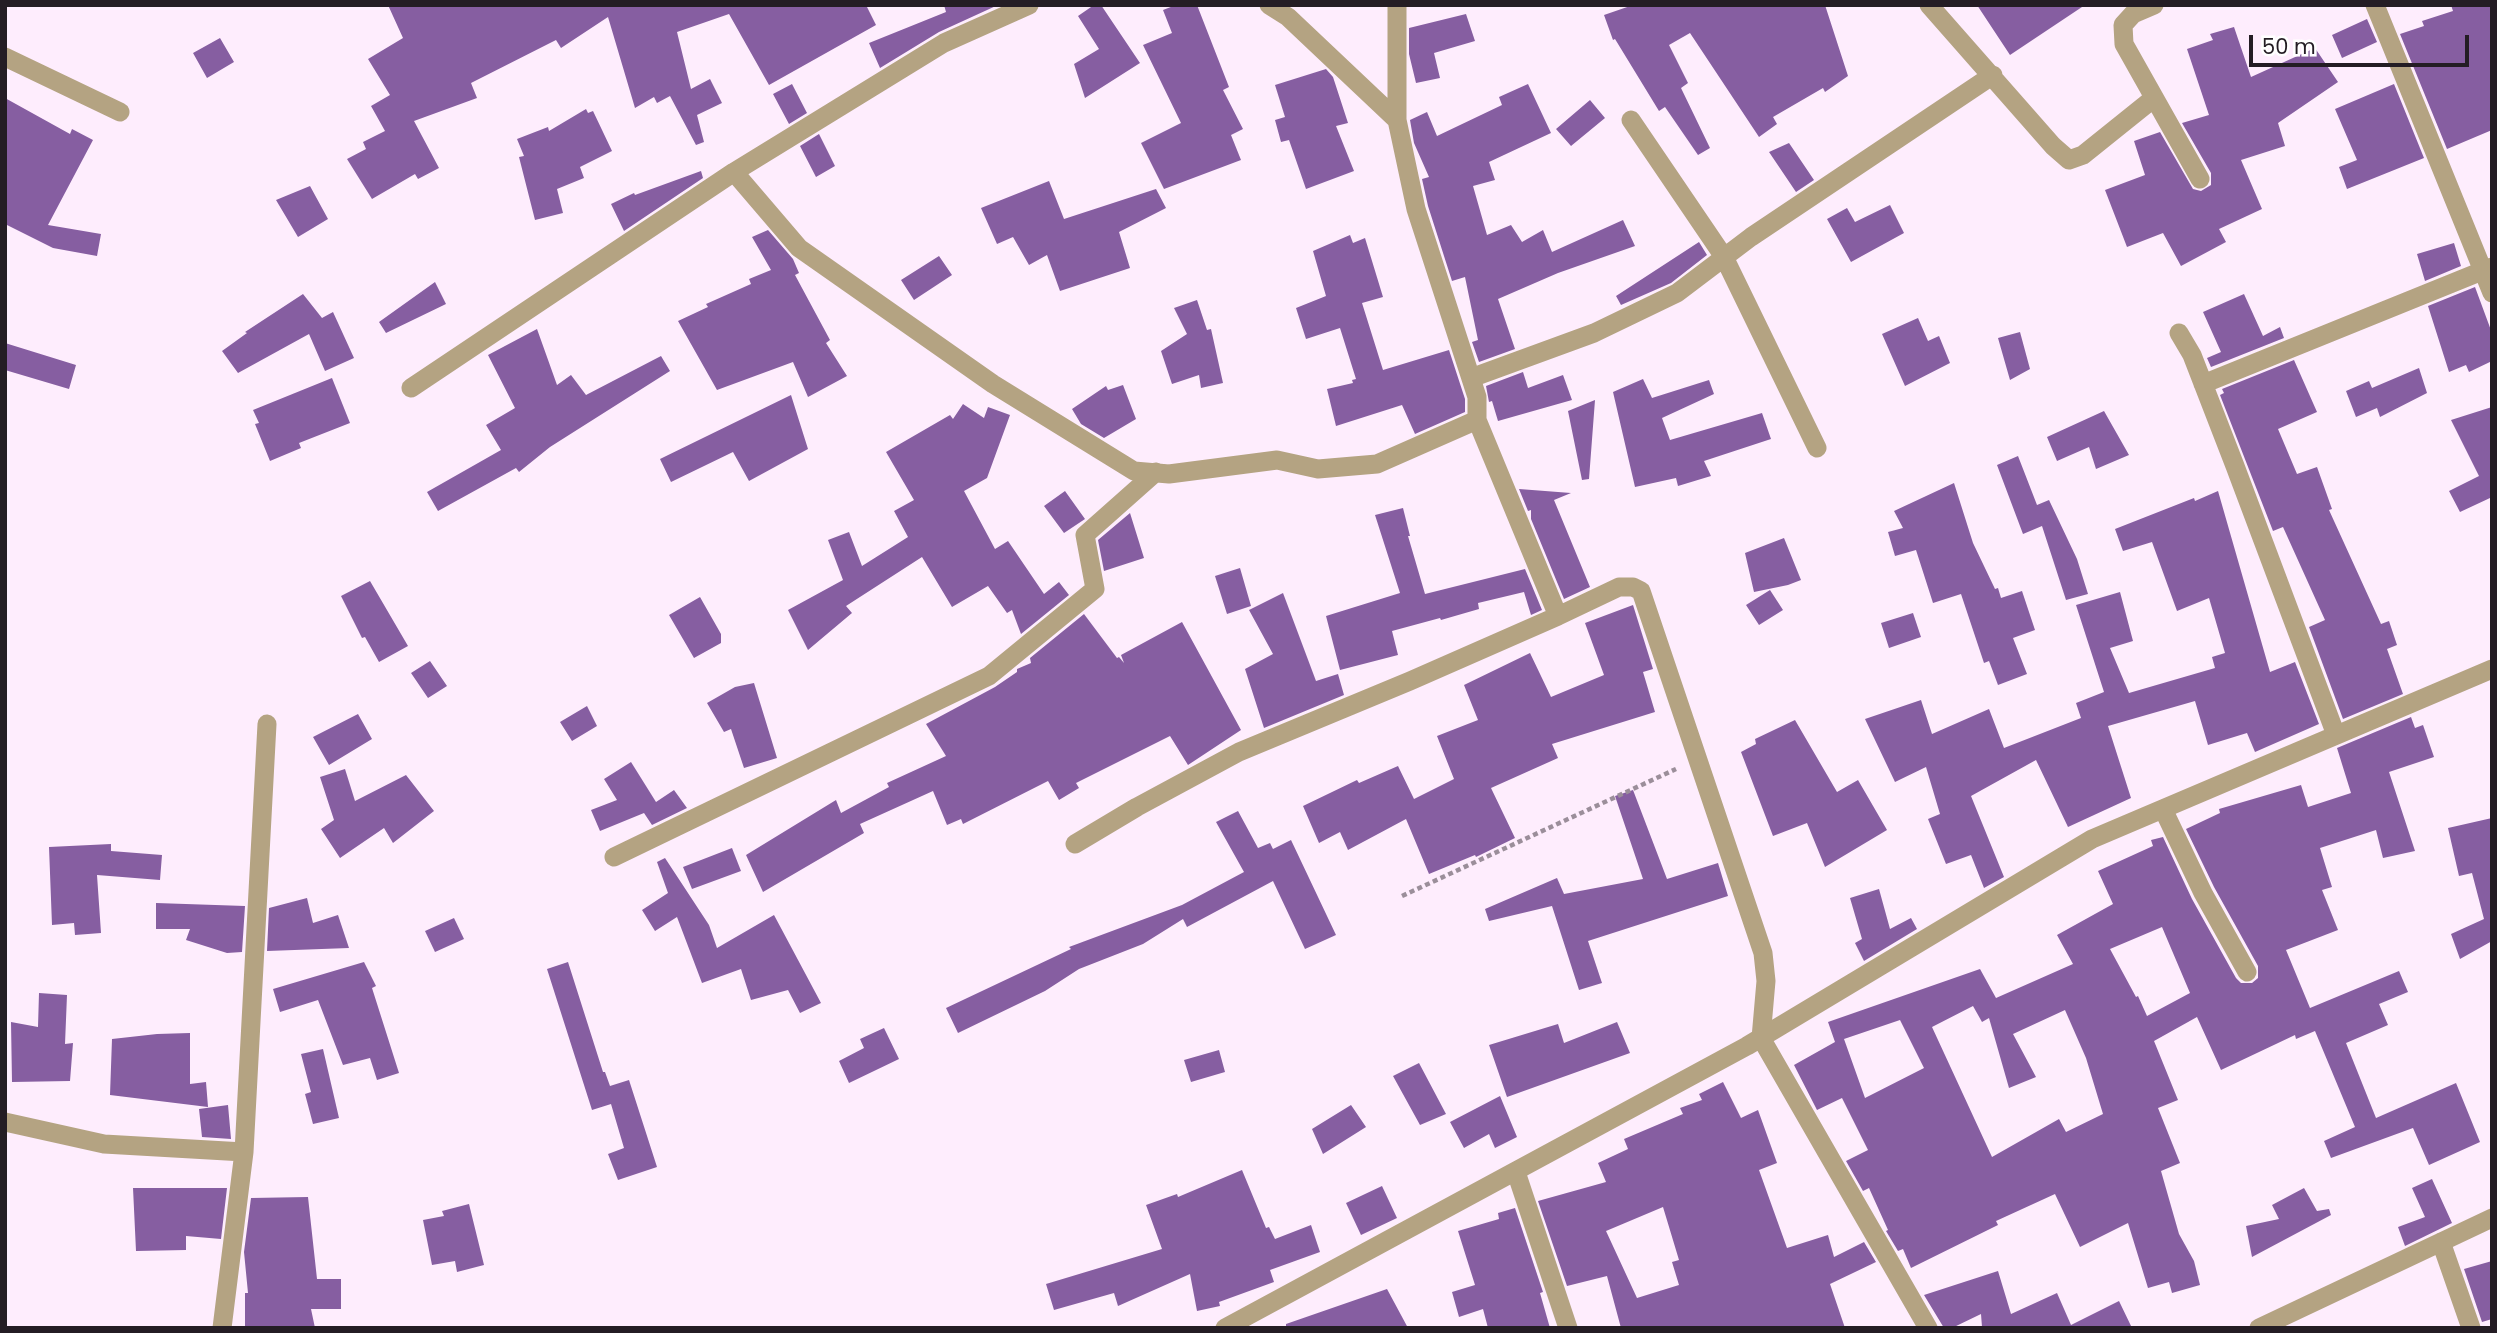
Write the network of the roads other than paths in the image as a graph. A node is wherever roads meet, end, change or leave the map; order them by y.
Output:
1 (1029, 5) edge
2 (1269, 5) edge
3 (1397, 5) edge
4 (1929, 5) edge
5 (2154, 5) edge
6 (2375, 5) edge
7 (5, 58) edge
8 (1993, 75) junction
9 (2154, 98) junction
10 (121, 112) dead end
11 (1397, 120) junction
12 (1631, 120) dead end
13 (734, 172) junction
14 (2200, 179) dead end
15 (1724, 257) junction
16 (2488, 269) edge
17 (2492, 293) edge
18 (2179, 333) dead end
19 (1471, 378) junction
20 (2203, 384) junction
21 (411, 388) dead end
22 (1476, 420) junction
23 (1817, 447) dead end
24 (1156, 472) junction
25 (1558, 616) junction
26 (2492, 669) edge
27 (267, 724) dead end
28 (2336, 735) junction
29 (2163, 809) junction
30 (1075, 844) dead end
31 (614, 857) dead end
32 (2247, 972) dead end
33 (1761, 1038) junction
34 (5, 1122) edge
35 (244, 1152) junction
36 (1516, 1172) junction
37 (2492, 1218) edge
38 (2441, 1242) junction
39 (222, 1328) edge
40 (1225, 1328) edge
41 (1568, 1328) edge
42 (1928, 1328) edge
43 (2259, 1328) edge
44 (2471, 1328) edge

1 - 13 street
2 - 11 street
3 - 11 street
4 - 8 street
5 - 9 street
6 - 16 street
7 - 10 street
8 - 9 street
8 - 15 street
9 - 14 street
11 - 19 street
12 - 15 street
13 - 21 street
13 - 24 street
15 - 19 street
15 - 23 street
16 - 17 street
16 - 20 street
18 - 20 street
19 - 22 street
20 - 28 street
22 - 24 street
22 - 25 street
24 - 31 street
25 - 30 street
25 - 33 street
26 - 28 street
27 - 35 street
28 - 29 street
29 - 32 street
29 - 33 street
33 - 36 street
33 - 42 street
34 - 35 street
35 - 39 street
36 - 40 street
36 - 41 street
37 - 38 street
38 - 43 street
38 - 44 street

